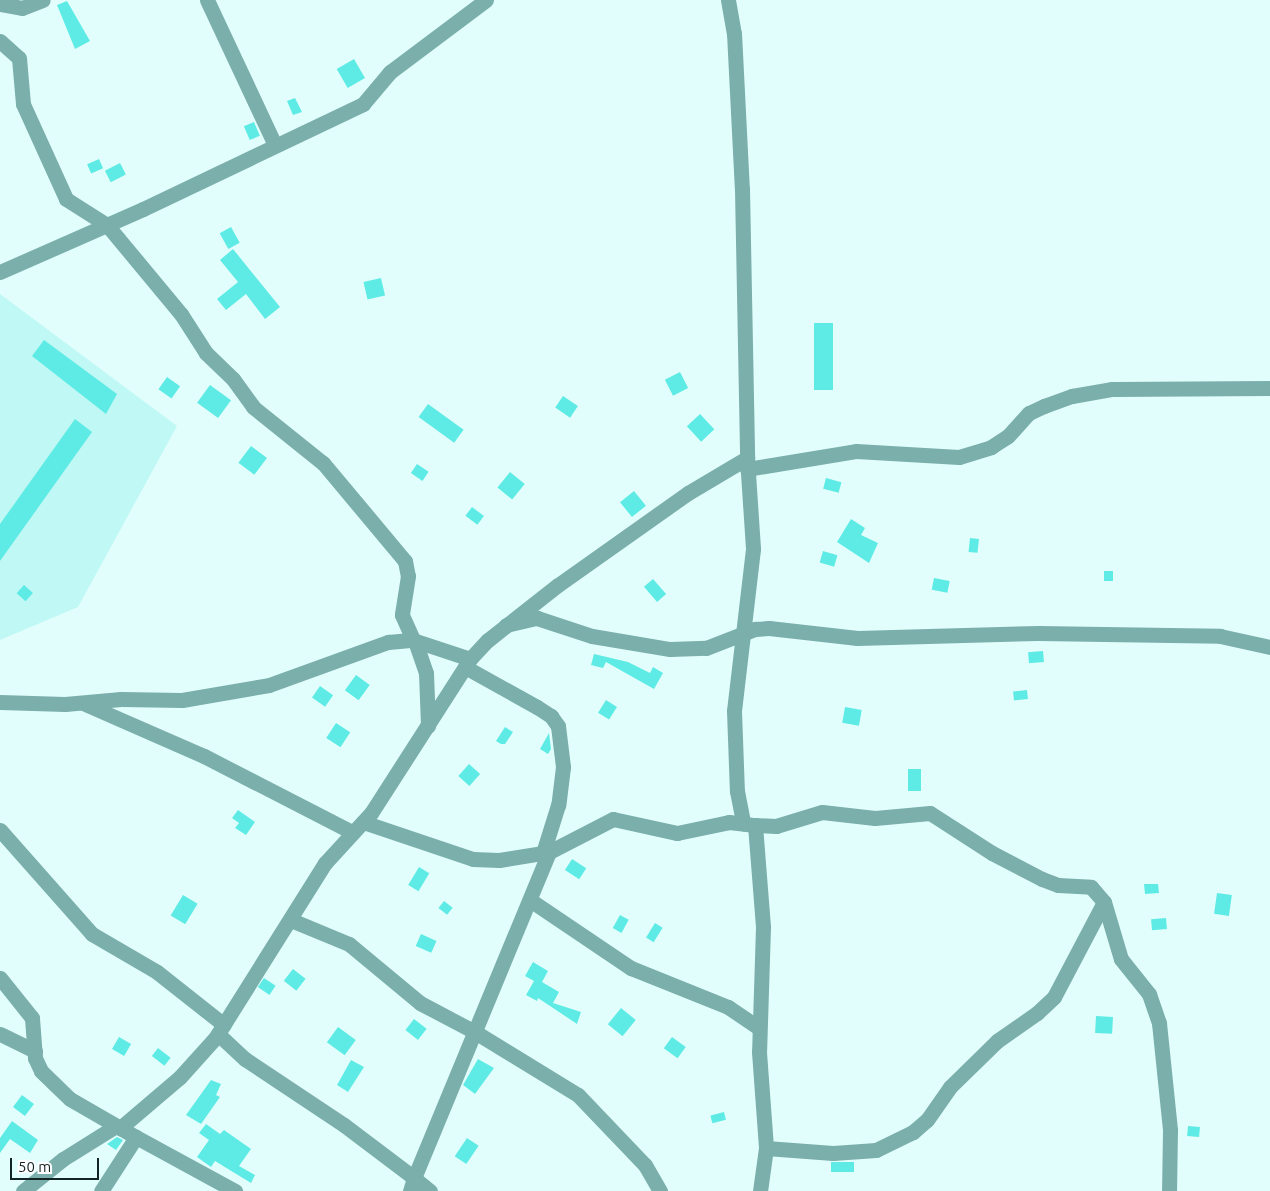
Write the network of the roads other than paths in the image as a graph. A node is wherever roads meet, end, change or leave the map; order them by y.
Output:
1 (43, 0) edge
2 (207, 0) edge
3 (486, 0) edge
4 (728, 0) edge
5 (0, 4) edge
6 (0, 41) edge
7 (276, 144) junction
8 (107, 224) junction
9 (0, 272) edge
10 (1270, 388) edge
11 (747, 463) junction
12 (506, 625) junction
13 (745, 632) junction
14 (414, 641) junction
15 (1270, 647) edge
16 (467, 663) junction
17 (0, 702) edge
18 (84, 704) junction
19 (428, 727) junction
20 (364, 822) junction
21 (749, 824) junction
22 (0, 830) edge
23 (352, 832) junction
24 (546, 853) junction
25 (530, 900) junction
26 (1104, 902) junction
27 (291, 920) junction
28 (0, 978) edge
29 (759, 1028) junction
30 (221, 1030) junction
31 (474, 1032) junction
32 (0, 1034) edge
33 (35, 1051) junction
34 (118, 1127) junction
35 (136, 1138) junction
36 (766, 1148) junction
37 (412, 1185) edge
38 (23, 1191) edge
39 (101, 1191) edge
40 (234, 1191) edge
41 (430, 1191) edge
42 (660, 1191) edge
43 (760, 1191) edge
44 (1169, 1191) edge

1 - 5 street
2 - 7 street
3 - 7 street
4 - 11 street
6 - 8 street
7 - 8 street
8 - 9 street
8 - 14 street
10 - 11 street
11 - 12 street
11 - 13 street
12 - 13 street
12 - 16 street
13 - 15 street
13 - 21 street
14 - 16 street
14 - 18 street
14 - 19 street
16 - 19 street
16 - 24 street
17 - 18 street
18 - 23 street
19 - 20 street
20 - 23 street
20 - 24 street
21 - 24 street
21 - 26 street
21 - 29 street
22 - 30 street
23 - 27 street
24 - 25 street
25 - 29 street
25 - 31 street
26 - 36 street
26 - 44 street
27 - 30 street
27 - 31 street
28 - 33 street
29 - 36 street
30 - 34 street
30 - 37 street
31 - 37 street
31 - 42 street
32 - 33 street
33 - 34 street
34 - 35 street
34 - 38 street
35 - 39 street
35 - 40 street
36 - 43 street
37 - 41 street

